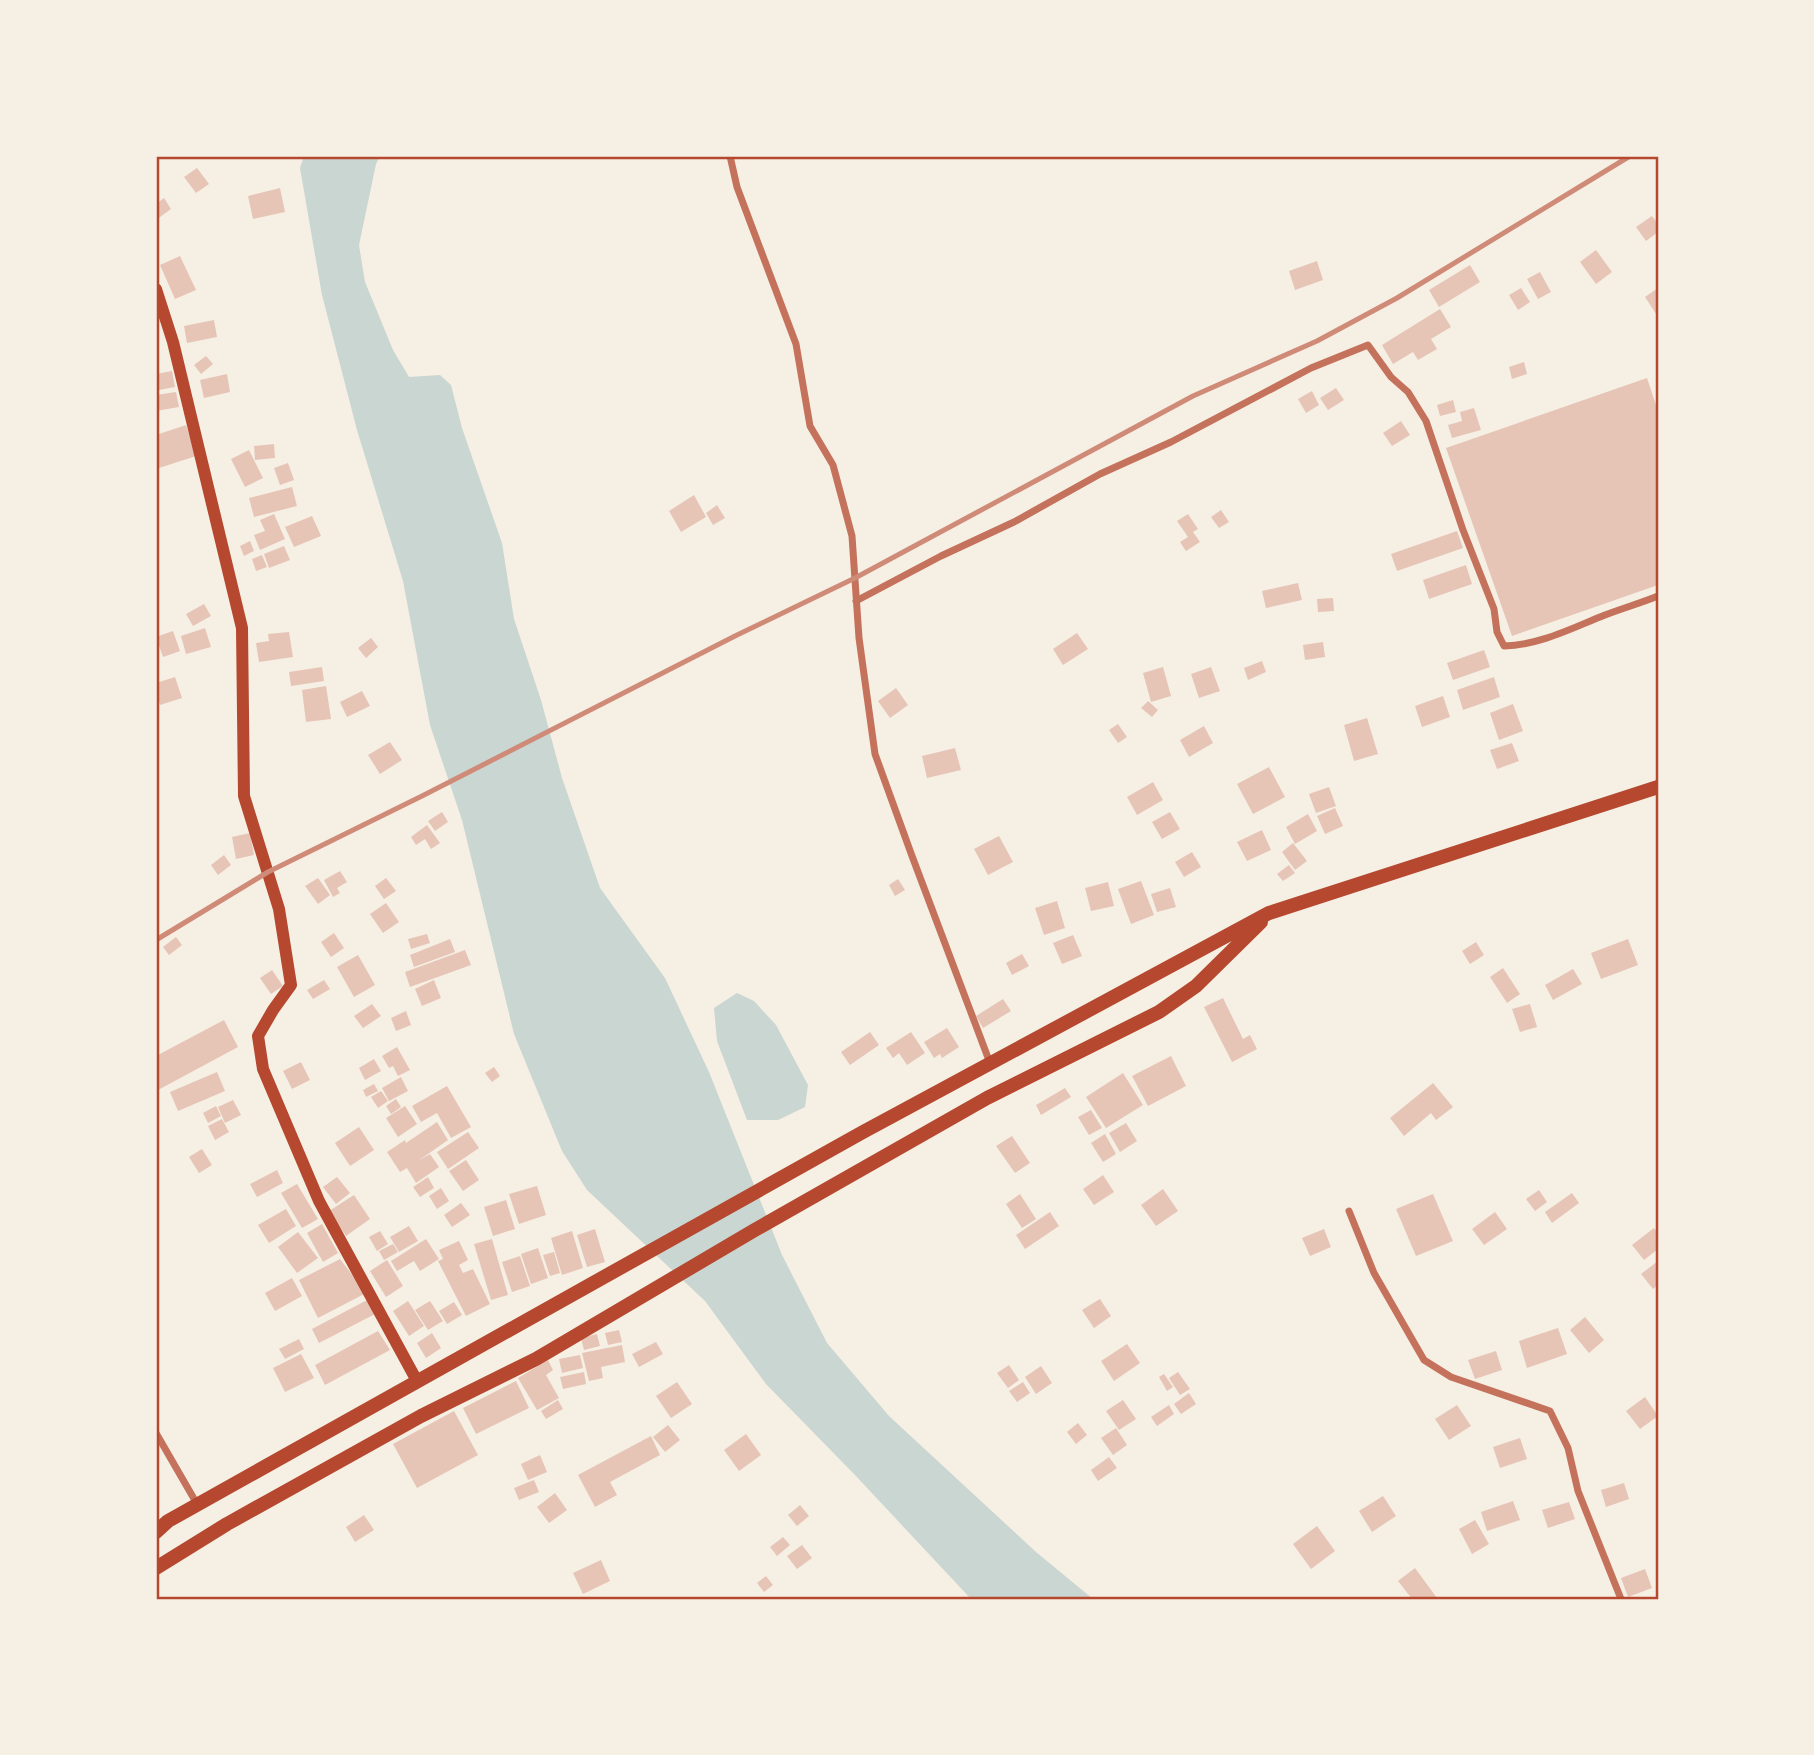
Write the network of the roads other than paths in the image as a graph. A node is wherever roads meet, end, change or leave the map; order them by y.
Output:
1 (730, 156) edge
2 (156, 289) edge
3 (1658, 596) edge
4 (856, 601) junction
5 (1658, 787) edge
6 (1269, 913) junction
7 (990, 1063) junction
8 (1349, 1211) dead end
9 (417, 1381) junction
10 (156, 1433) edge
11 (198, 1505) junction
12 (156, 1532) edge
13 (156, 1568) edge
14 (1621, 1599) edge

1 - 4 street
2 - 9 main road
3 - 4 street
4 - 7 street
5 - 6 highway
6 - 7 highway
6 - 13 highway
7 - 9 highway
8 - 14 street
9 - 11 highway
10 - 11 street
11 - 12 highway

